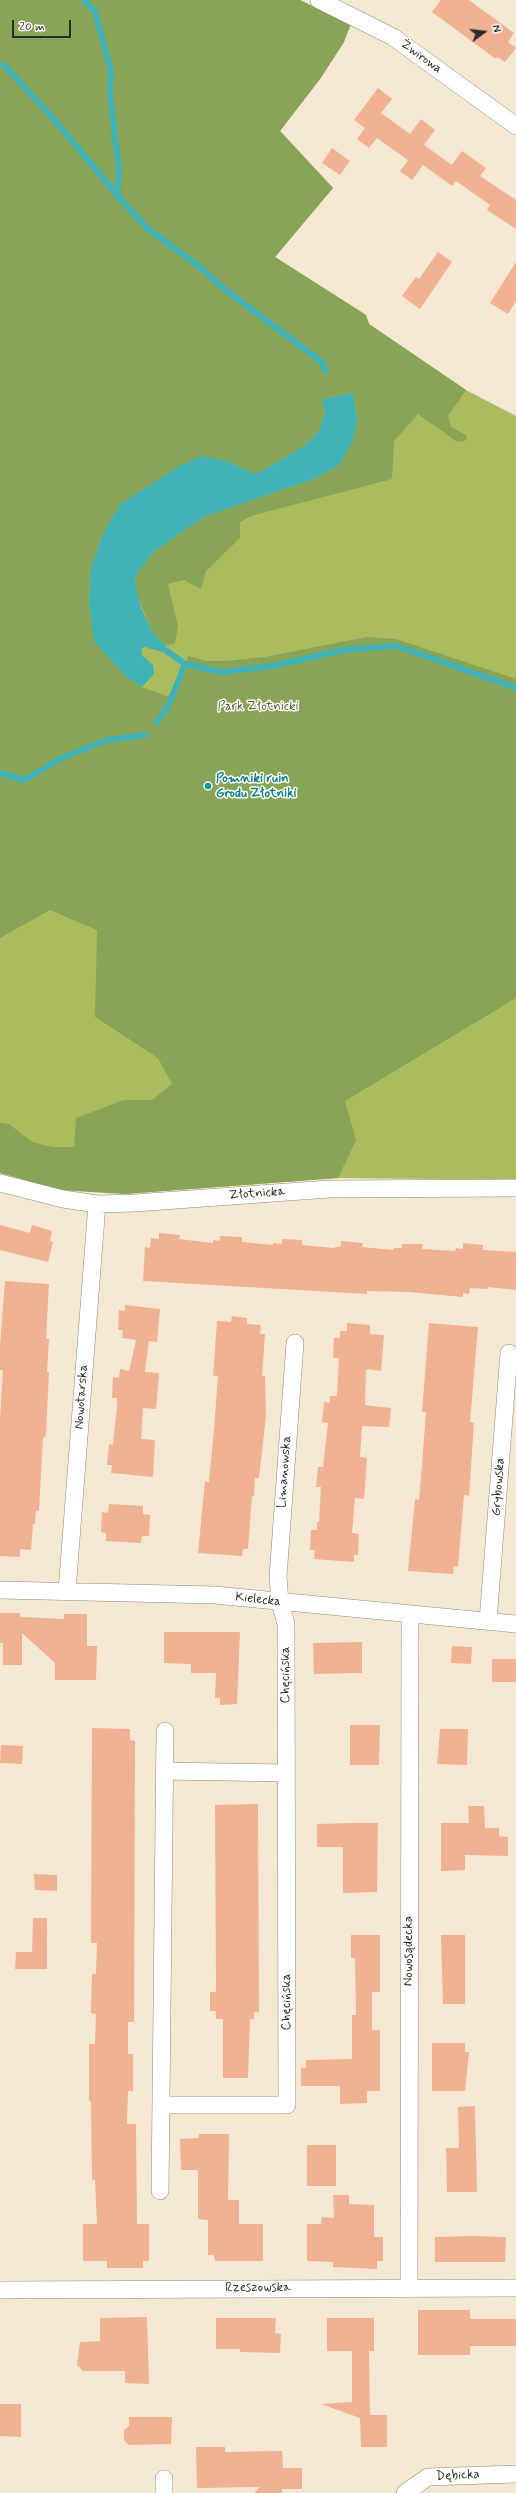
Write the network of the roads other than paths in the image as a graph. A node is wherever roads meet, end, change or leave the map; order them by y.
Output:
1 (319, 0) edge
2 (516, 126) edge
3 (0, 1183) edge
4 (516, 1188) edge
5 (97, 1204) junction
6 (295, 1343) dead end
7 (509, 1353) dead end
8 (0, 1590) edge
9 (67, 1591) junction
10 (280, 1602) junction
11 (410, 1614) junction
12 (488, 1621) junction
13 (516, 1624) edge
14 (165, 1731) dead end
15 (164, 1771) junction
16 (286, 1773) junction
17 (161, 2105) junction
18 (160, 2191) dead end
19 (409, 2288) junction
20 (516, 2288) edge
21 (0, 2290) edge
22 (516, 2474) edge
23 (405, 2493) edge

1 - 2 street, Żwirowa
3 - 5 street, Złotnicka
4 - 5 street, Złotnicka
5 - 9 street, Nowotarska
6 - 10 street, Limanowska
7 - 12 street, Grybowska
8 - 9 street, Kielecka
9 - 10 street, Kielecka
10 - 11 street, Kielecka
10 - 16 street, Chęcińska
11 - 12 street, Kielecka
11 - 19 street, Nowosądecka
12 - 13 street, Kielecka
14 - 15 street
15 - 16 street
15 - 17 street
16 - 17 street, Chęcińska
17 - 18 street
19 - 20 street, Rzeszowska
19 - 21 street, Rzeszowska
22 - 23 street, Dębicka

